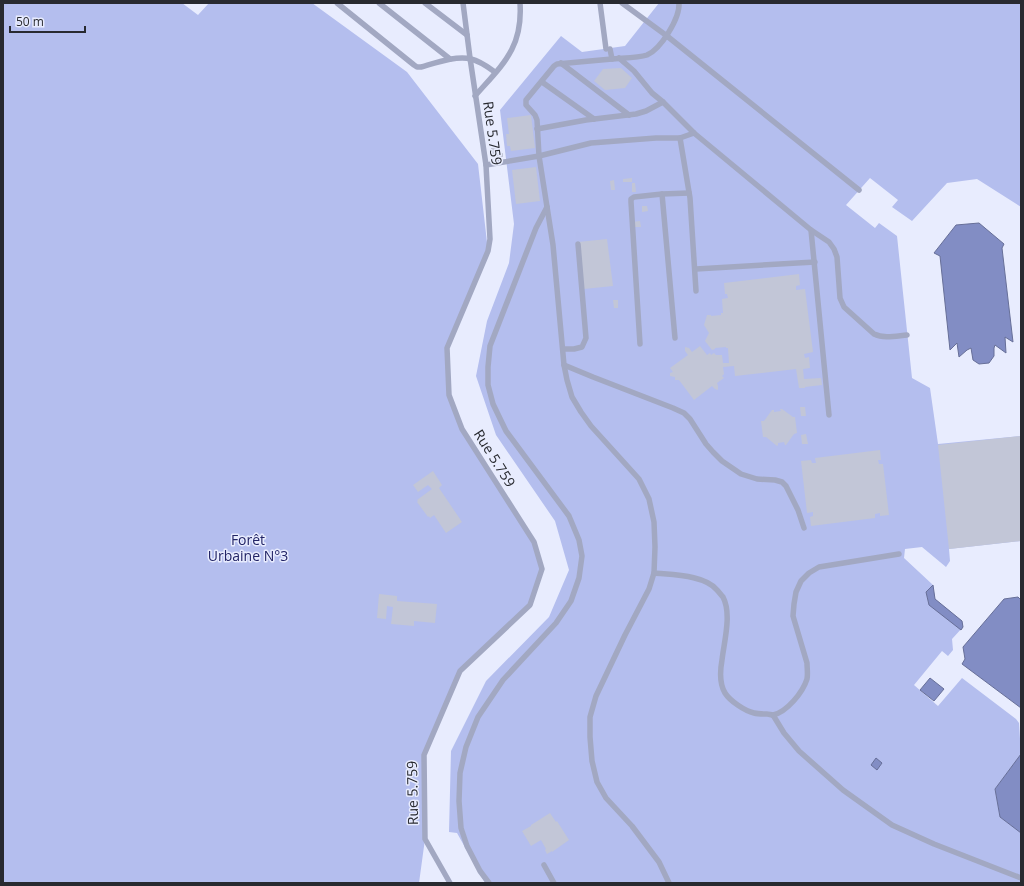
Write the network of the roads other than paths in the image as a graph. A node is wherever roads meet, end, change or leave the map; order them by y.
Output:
1 (337, 3) edge
2 (379, 3) edge
3 (425, 3) edge
4 (463, 3) edge
5 (520, 3) edge
6 (600, 3) edge
7 (622, 3) edge
8 (679, 3) edge
9 (467, 35) junction
10 (667, 36) junction
11 (470, 58) junction
12 (620, 58) junction
13 (450, 59) junction
14 (612, 59) junction
15 (561, 64) junction
16 (496, 72) junction
17 (542, 82) junction
18 (475, 96) junction
19 (663, 102) junction
20 (629, 115) junction
21 (594, 119) junction
22 (537, 129) junction
23 (694, 133) junction
24 (680, 138) junction
25 (539, 156) junction
26 (486, 165) junction
27 (859, 190) dead end
28 (689, 193) junction
29 (662, 194) junction
30 (547, 207) junction
31 (811, 230) junction
32 (578, 244) dead end
33 (815, 262) junction
34 (696, 269) junction
35 (696, 291) dead end
36 (907, 335) dead end
37 (675, 338) dead end
38 (640, 344) dead end
39 (563, 350) junction
40 (564, 364) junction
41 (829, 415) dead end
42 (804, 528) dead end
43 (899, 554) dead end
44 (654, 573) junction
45 (773, 715) junction
46 (544, 865) dead end
47 (1021, 878) edge
48 (450, 883) edge
49 (489, 883) edge
50 (554, 883) edge
51 (670, 883) edge

1 - 13 lane
2 - 13 lane
3 - 9 lane
4 - 9 lane, Rue 5.759
5 - 16 lane
6 - 14 lane
7 - 10 lane
8 - 10 lane
9 - 11 lane, Rue 5.759
10 - 12 lane
10 - 27 lane
11 - 13 lane
11 - 16 lane
11 - 18 lane, Rue 5.759
12 - 14 lane
12 - 19 lane
14 - 15 lane
15 - 17 lane
15 - 20 lane
16 - 18 lane
17 - 21 lane
17 - 22 lane
18 - 26 lane, Rue 5.759
19 - 20 lane
19 - 23 lane
20 - 21 lane
21 - 22 lane
22 - 25 lane
23 - 24 lane
23 - 31 lane
24 - 25 lane
24 - 28 lane
25 - 26 lane
25 - 30 lane
26 - 48 lane, Rue 5.759
28 - 29 lane
28 - 34 lane
29 - 37 lane
29 - 38 lane
30 - 39 lane
30 - 49 lane
31 - 33 lane
31 - 36 lane
32 - 39 lane
33 - 34 lane
33 - 41 lane
34 - 35 lane
39 - 40 lane
40 - 42 lane
40 - 44 lane
43 - 45 lane
44 - 45 lane
44 - 51 lane
45 - 47 lane
46 - 50 lane

